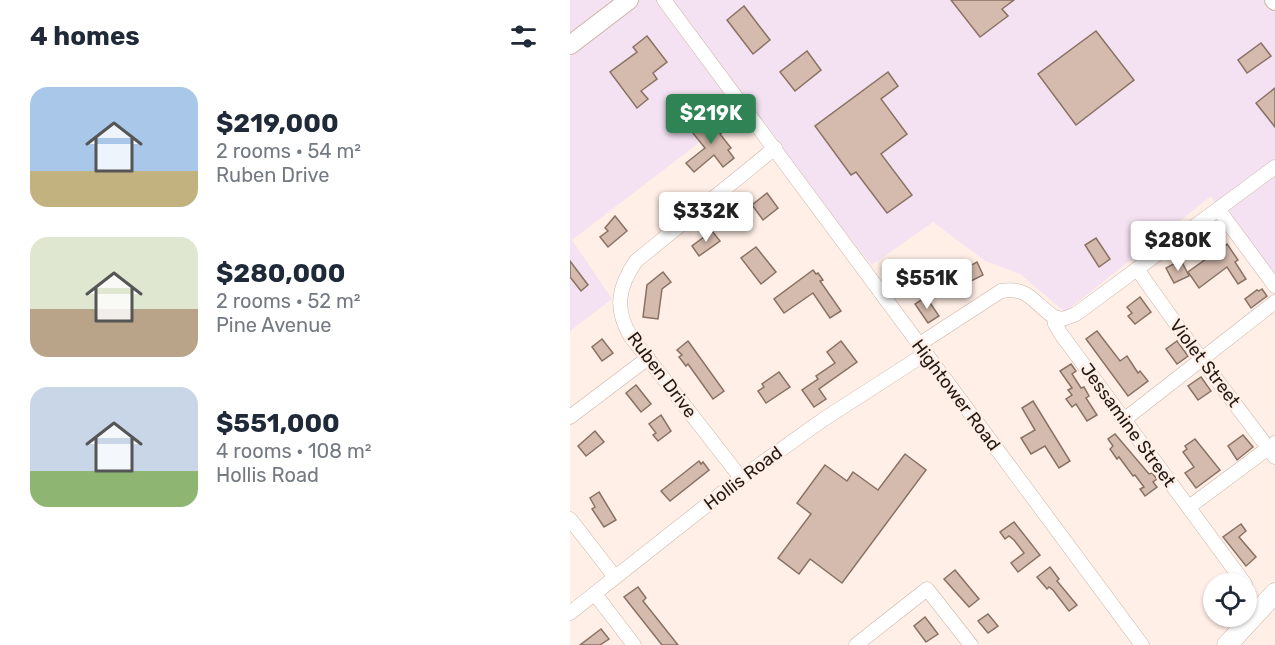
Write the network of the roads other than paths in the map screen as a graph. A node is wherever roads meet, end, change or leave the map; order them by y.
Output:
1 (629, 0) edge
2 (664, 0) edge
3 (570, 45) edge
4 (775, 148) junction
5 (1275, 167) edge
6 (1218, 209) junction
7 (1137, 269) junction
8 (1275, 286) edge
9 (999, 292) joint
10 (1275, 302) edge
11 (1054, 317) junction
12 (921, 349) junction
13 (648, 358) junction
14 (1201, 360) junction
15 (570, 417) edge
16 (1125, 420) junction
17 (1273, 449) edge
18 (741, 478) junction
19 (1189, 507) junction
20 (570, 519) edge
21 (1237, 573) edge
22 (615, 577) junction
23 (1275, 593) edge
24 (595, 594) junction
25 (570, 613) edge
26 (634, 645) edge
27 (856, 645) edge
28 (971, 645) edge
29 (1142, 645) edge
30 (1227, 645) edge

1 - 3 main road
2 - 4 street, Hightower Road
4 - 12 street, Hightower Road
4 - 13 street, Ruben Drive
5 - 6 street
6 - 7 street
6 - 8 street
7 - 11 street
7 - 14 street, Violet Street
9 - 11 street, Jessamine Street
9 - 12 street, Hollis Road
10 - 14 street
11 - 16 street, Jessamine Street
12 - 18 street, Hollis Road
12 - 29 street, Hightower Road
13 - 15 street
13 - 18 street, Ruben Drive
14 - 16 street
14 - 17 street, Violet Street
16 - 19 street, Jessamine Street
17 - 19 street
18 - 22 street, Hollis Road
19 - 21 street, Jessamine Street
20 - 22 street
22 - 24 street, Hollis Road
23 - 30 highway
24 - 25 street, Hollis Road
24 - 26 street
27 - 28 street

